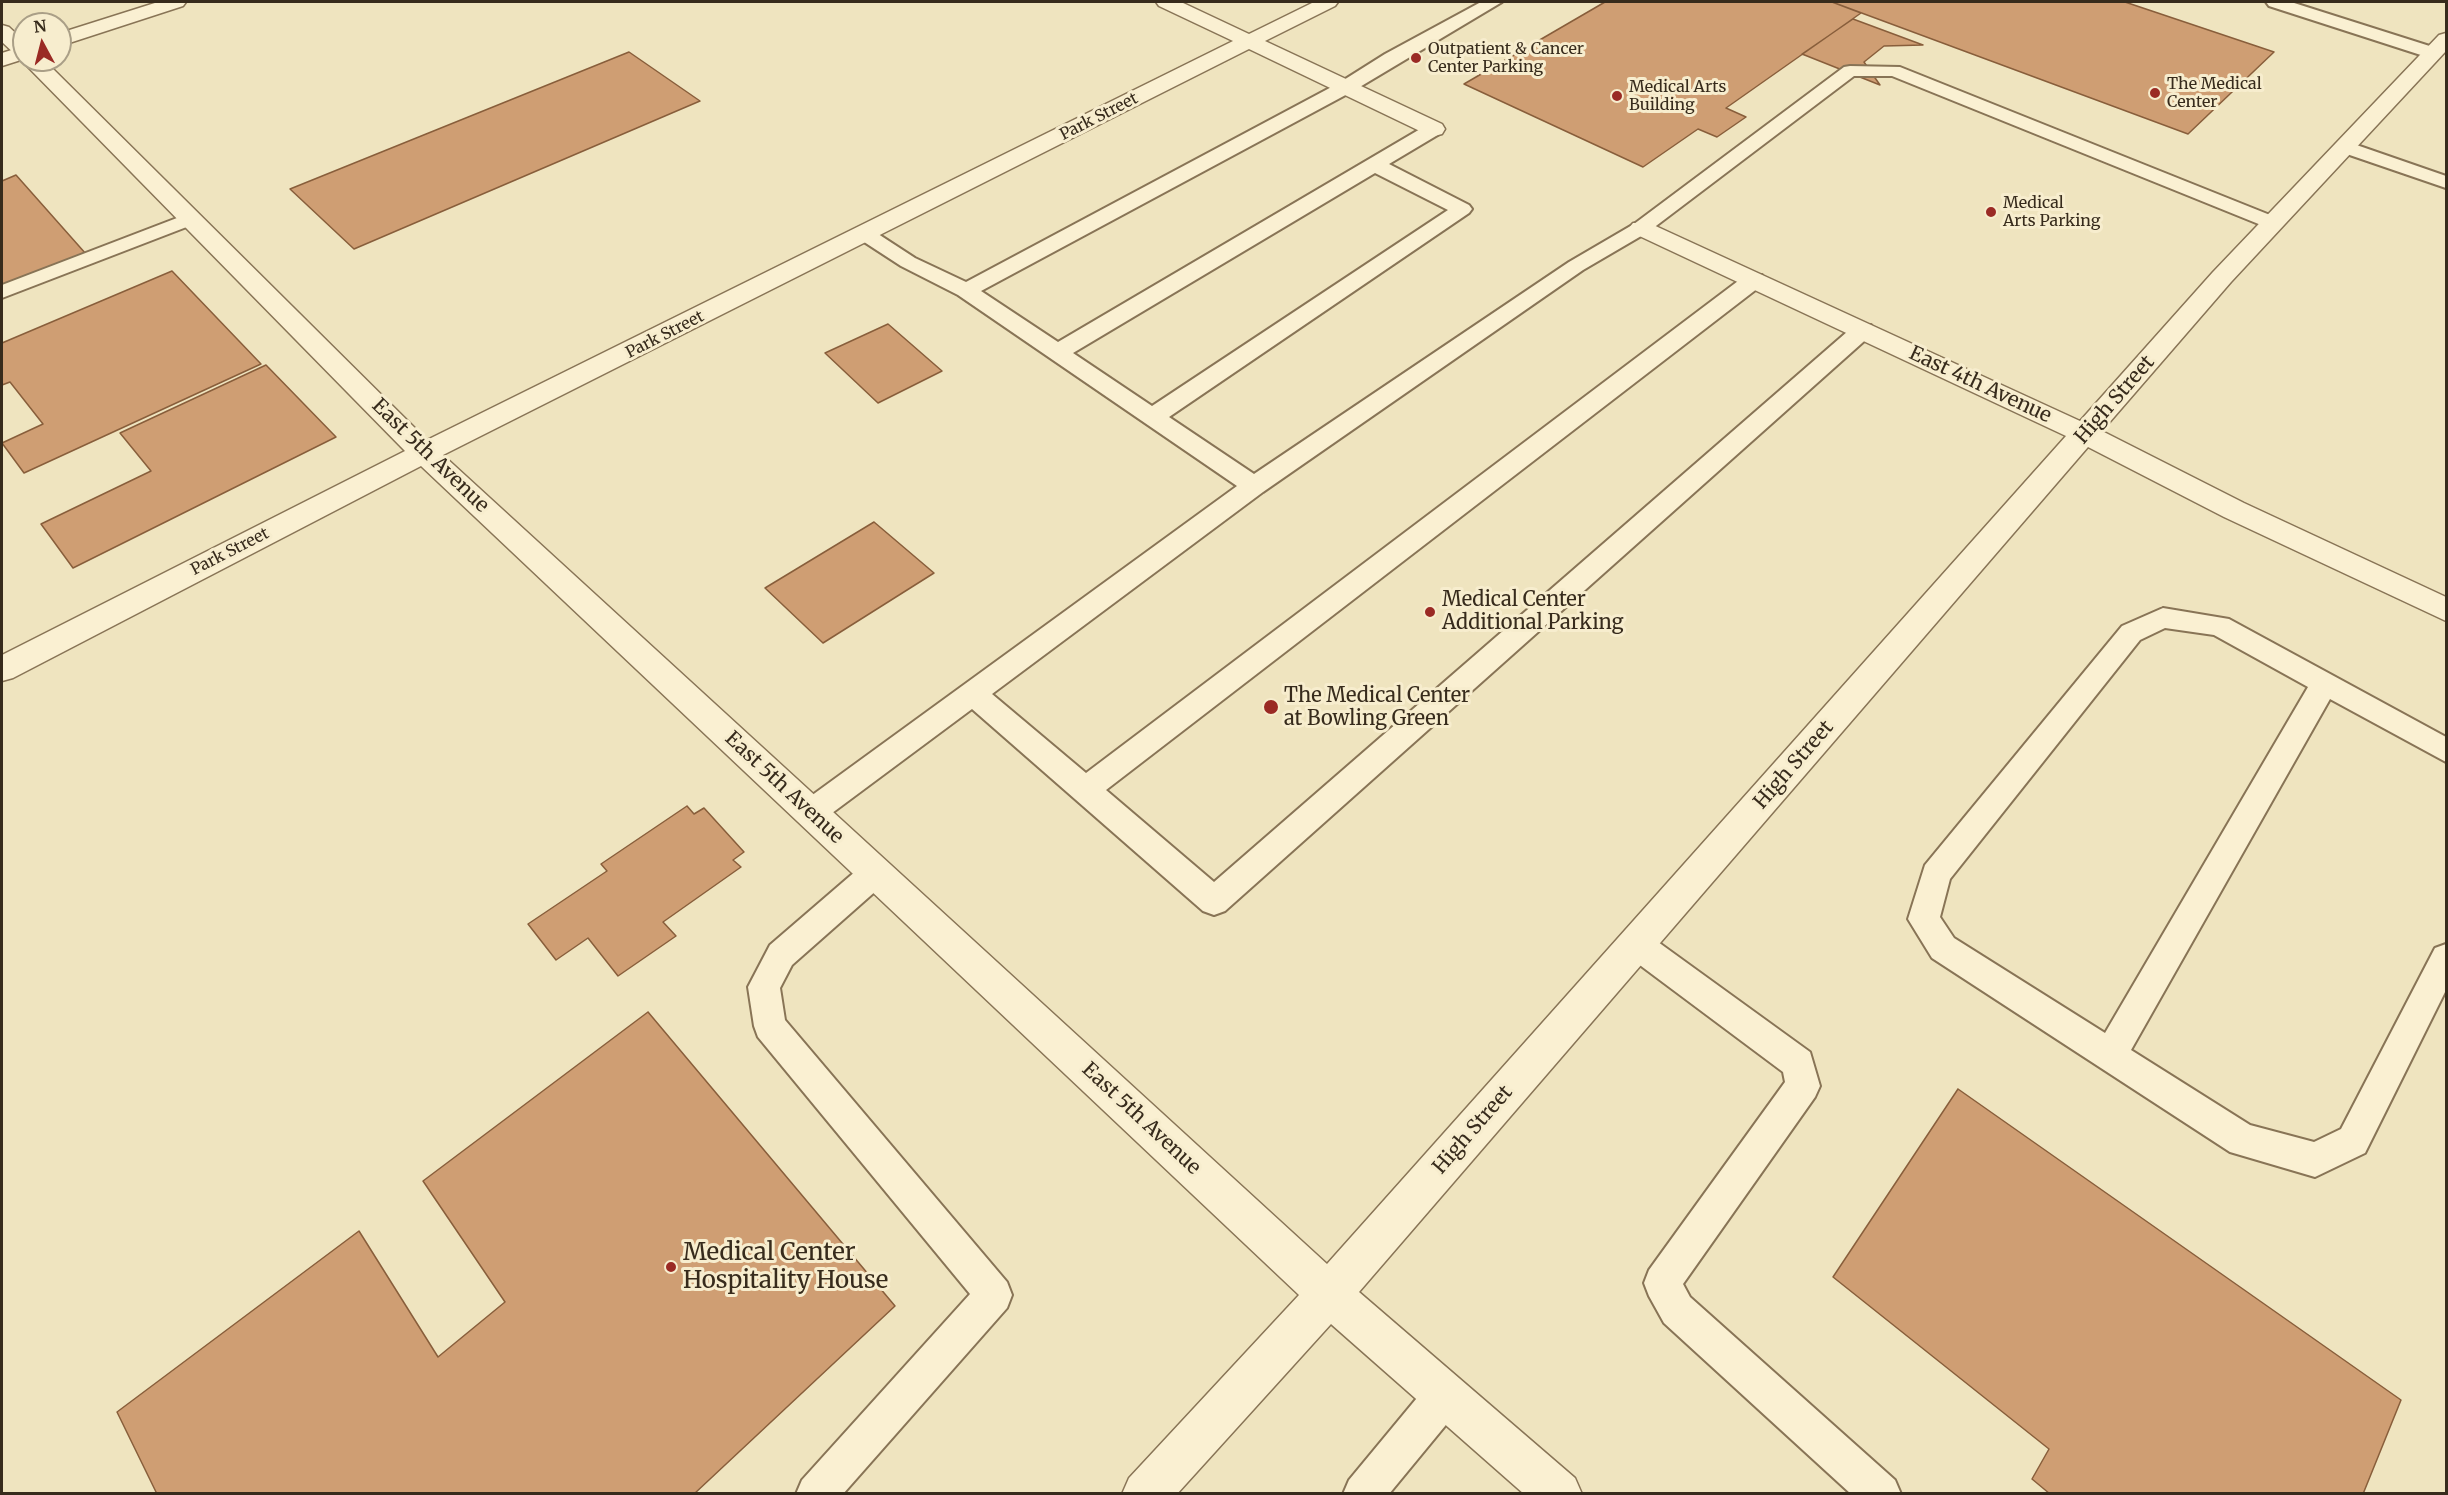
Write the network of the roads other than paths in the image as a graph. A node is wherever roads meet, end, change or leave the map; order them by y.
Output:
1 (176, 2) edge
2 (1166, 2) edge
3 (1328, 2) edge
4 (1493, 2) edge
5 (2275, 2) edge
6 (72, 36) edge
7 (1251, 41) junction
8 (2440, 46) edge
9 (44, 72) edge
10 (1346, 87) junction
11 (1434, 129) joint
12 (2345, 147) junction
13 (1373, 164) junction
14 (2446, 182) edge
15 (190, 219) junction
16 (2273, 223) junction
17 (1641, 228) junction
18 (865, 234) junction
19 (1754, 280) junction
20 (966, 290) junction
21 (2, 292) edge
22 (1863, 330) junction
23 (1058, 352) junction
24 (1152, 417) junction
25 (2085, 434) junction
26 (424, 453) junction
27 (1254, 486) junction
28 (2446, 610) edge
29 (2, 669) edge
30 (2325, 683) junction
31 (974, 693) junction
32 (2446, 750) edge
33 (1086, 789) junction
34 (810, 813) junction
35 (875, 873) junction
36 (1636, 944) junction
37 (2446, 958) edge
38 (2110, 1055) junction
39 (1329, 1294) junction
40 (1445, 1395) junction
41 (816, 1494) edge
42 (1144, 1494) edge
43 (1363, 1494) edge
44 (1559, 1494) edge
45 (1881, 1494) edge

1 - 6 street
2 - 7 street
3 - 7 street, Park Street
4 - 10 lane
5 - 8 lane
7 - 10 street
7 - 18 street, Park Street
8 - 12 street, High Street
9 - 15 street, East 5th Avenue
10 - 11 street
10 - 20 lane
11 - 13 lane
12 - 14 lane
12 - 16 street, High Street
13 - 23 lane
13 - 24 lane
15 - 21 lane
15 - 26 street, East 5th Avenue
16 - 17 lane
16 - 25 street, High Street
17 - 19 street, East 4th Avenue
17 - 27 lane
18 - 20 lane
18 - 26 street, Park Street
19 - 22 street, East 4th Avenue
19 - 33 lane
20 - 23 lane
22 - 25 street, East 4th Avenue
22 - 33 lane
23 - 24 lane
24 - 27 lane
25 - 28 street, East 4th Avenue
25 - 36 street, High Street
26 - 29 street, Park Street
26 - 34 street, East 5th Avenue
27 - 31 lane
30 - 32 lane
30 - 38 lane
30 - 38 lane
31 - 33 lane
31 - 34 lane
34 - 35 street, East 5th Avenue
35 - 39 street, East 5th Avenue
35 - 41 lane
36 - 39 street, High Street
36 - 45 lane
37 - 38 lane
39 - 40 street, East 5th Avenue
39 - 42 street, High Street
40 - 43 lane
40 - 44 street, East 5th Avenue

